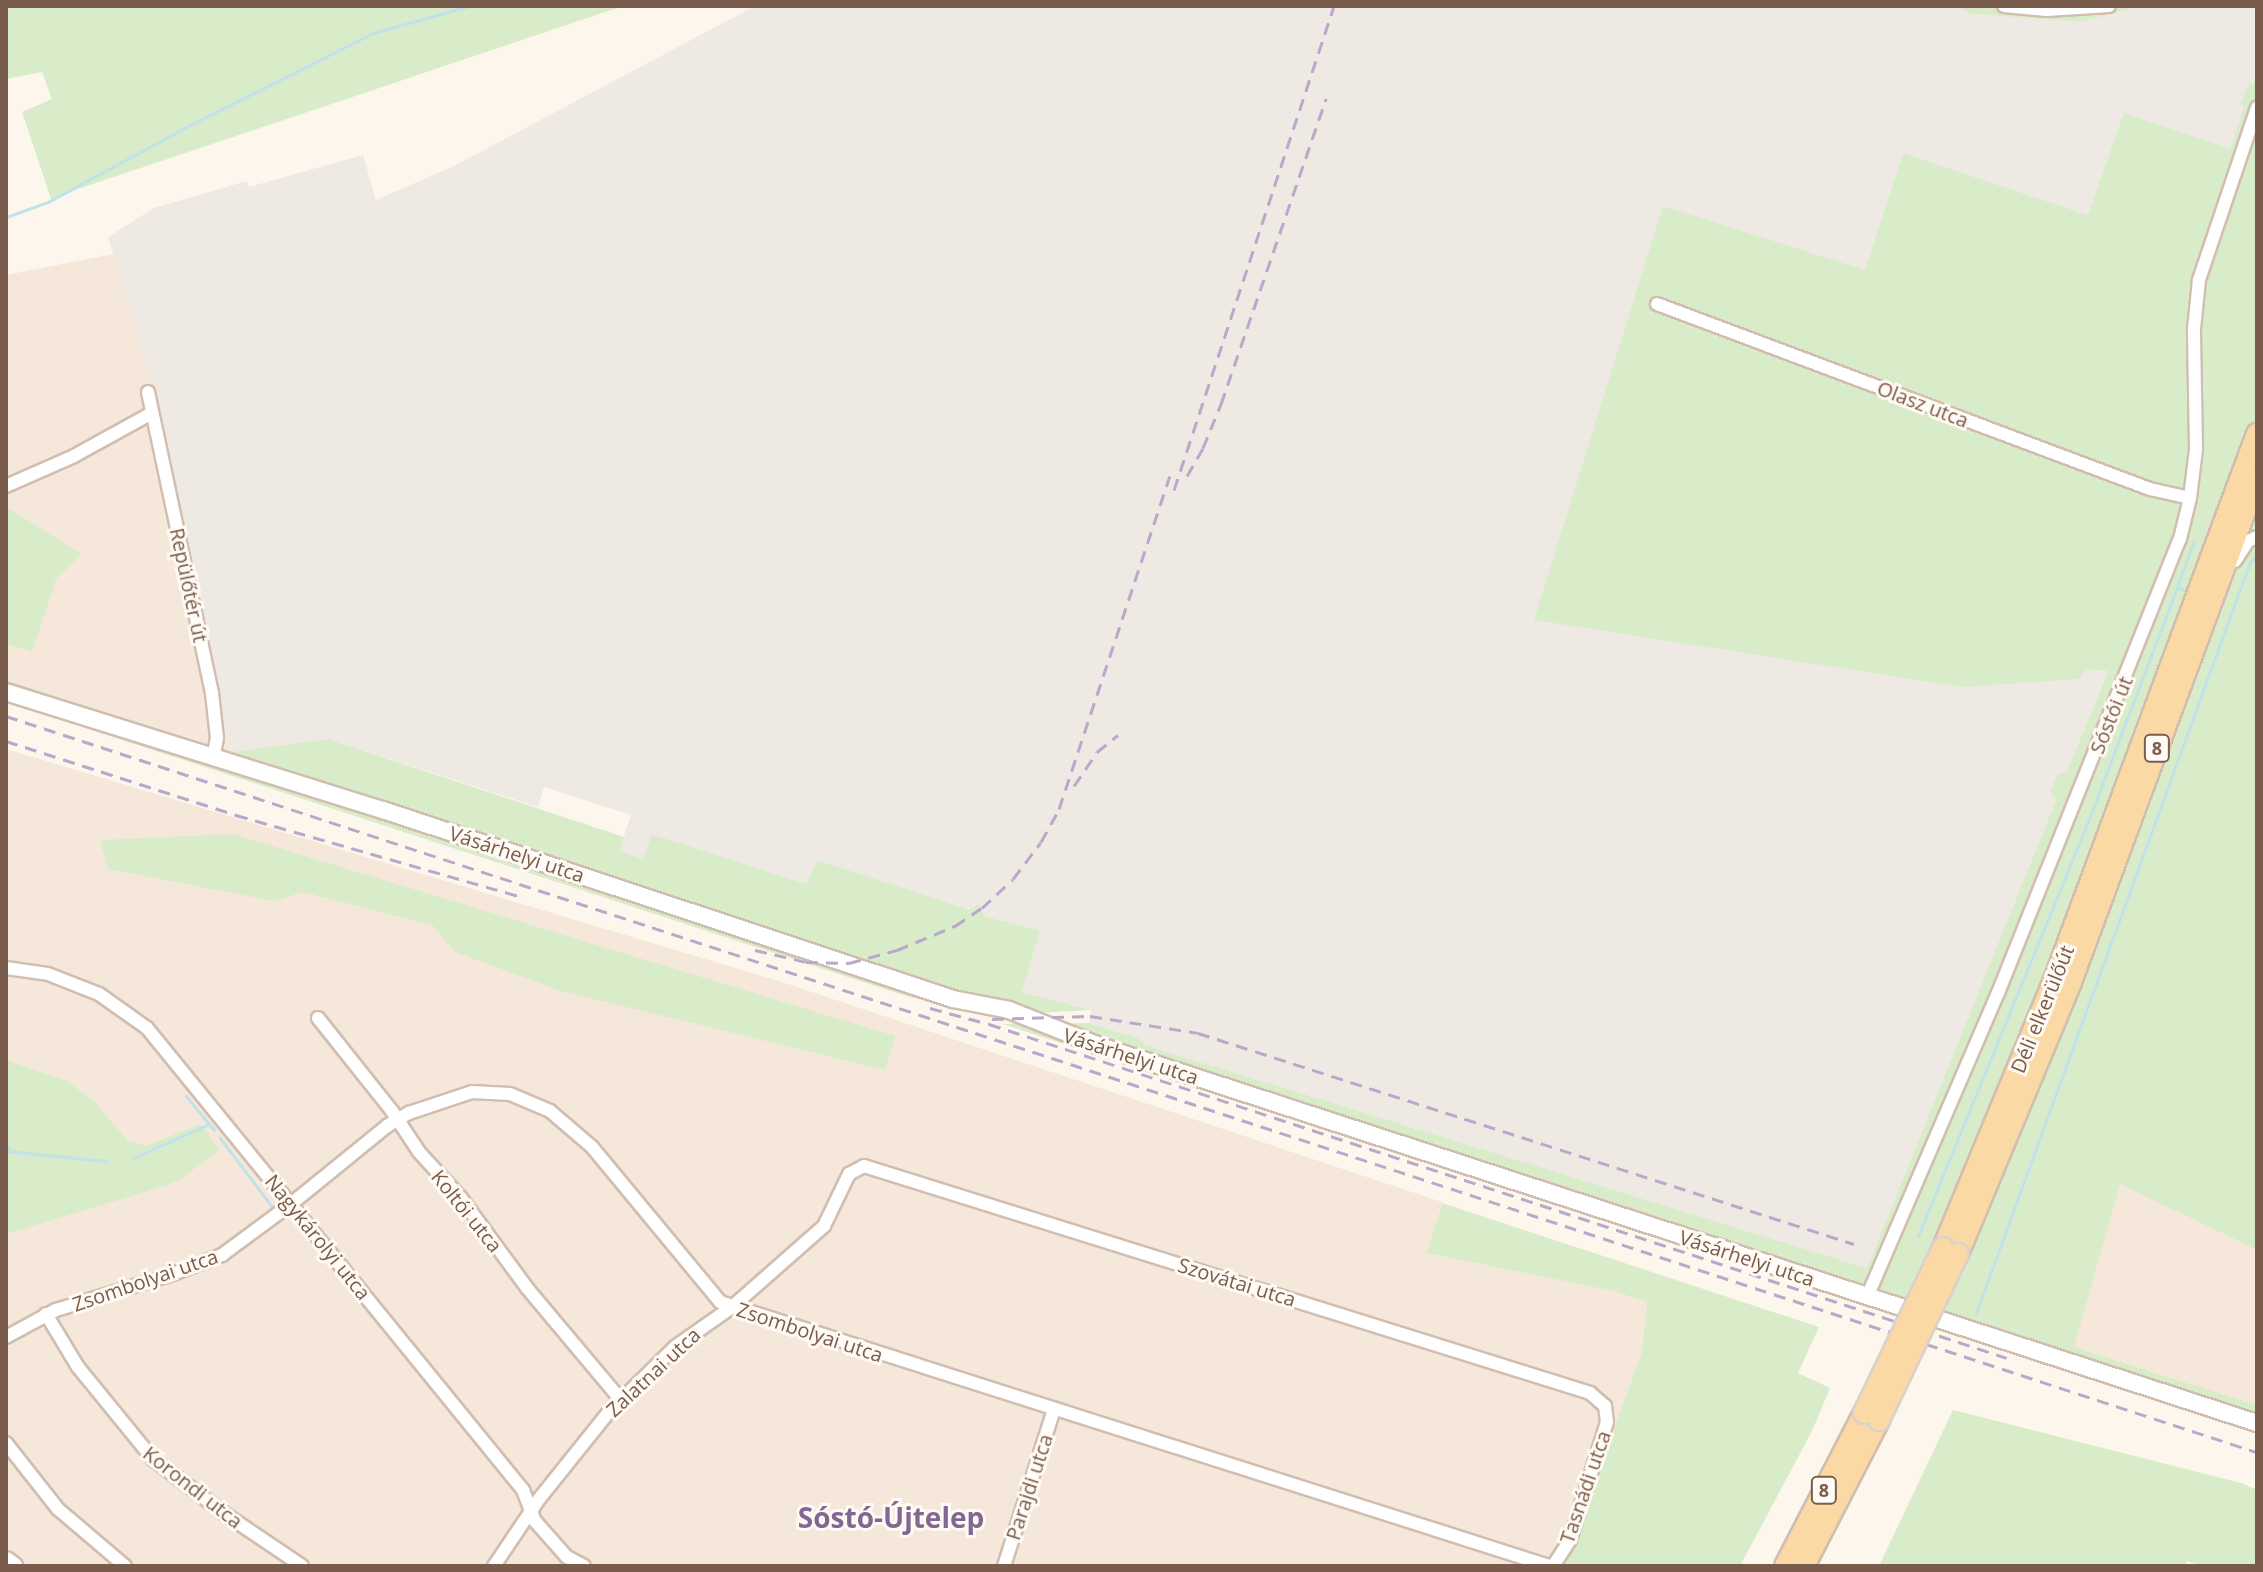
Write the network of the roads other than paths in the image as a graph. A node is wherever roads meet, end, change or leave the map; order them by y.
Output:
1 (2004, 6) edge
2 (2109, 6) edge
3 (2257, 108) edge
4 (1657, 304) dead end
5 (148, 392) dead end
6 (152, 413) junction
7 (2257, 434) edge
8 (2257, 479) edge
9 (6, 486) edge
10 (2190, 498) junction
11 (2257, 537) edge
12 (2206, 618) junction
13 (6, 692) edge
14 (213, 758) junction
15 (6, 968) edge
16 (318, 1018) dead end
17 (397, 1119) junction
18 (864, 1166) joint
19 (291, 1204) junction
20 (1950, 1251) junction
21 (1867, 1297) junction
22 (732, 1307) junction
23 (46, 1314) junction
24 (6, 1337) edge
25 (620, 1399) junction
26 (1605, 1406) joint
27 (1054, 1409) junction
28 (1872, 1416) junction
29 (2257, 1423) edge
30 (6, 1443) edge
31 (531, 1513) junction
32 (6, 1561) edge
33 (13, 1566) edge
34 (125, 1566) edge
35 (302, 1566) edge
36 (494, 1566) edge
37 (584, 1566) edge
38 (1004, 1566) edge
39 (1551, 1566) edge
40 (1785, 1566) edge
41 (1804, 1566) edge

1 - 2 street
3 - 10 street, Sóstói út
4 - 10 street, Olasz utca
5 - 6 street, Repülőtér út
6 - 9 street
6 - 14 street, Repülőtér út
7 - 20 main road, Déli elkerülőút / 8
8 - 12 main road, Déli elkerülőút / 8
10 - 21 street, Sóstói út
11 - 12 street
12 - 20 main road, Déli elkerülőút / 8
13 - 14 street, Vásárhelyi utca
14 - 21 street, Vásárhelyi utca
15 - 19 street, Nagykárolyi utca
16 - 17 street, Koltói utca
17 - 19 street, Zsombolyai utca
17 - 22 street, Zsombolyai utca
17 - 25 street, Koltói utca
18 - 22 street, Zalatnai utca
18 - 26 street, Szovátai utca
19 - 23 street, Zsombolyai utca
19 - 31 street, Nagykárolyi utca
20 - 28 main road, Déli elkerülőút / 8, bridge
21 - 29 street, Vásárhelyi utca
22 - 25 street, Zalatnai utca
22 - 27 street, Zsombolyai utca
23 - 24 street, Zsombolyai utca
23 - 35 street, Korondi utca
25 - 31 street, Zalatnai utca
26 - 39 street, Tasnádi utca
27 - 38 street, Parajdi utca
27 - 39 street, Zsombolyai utca
28 - 40 main road, Déli elkerülőút / 8
28 - 41 main road, Déli elkerülőút / 8
30 - 34 street
31 - 36 street, Zalatnai utca
31 - 37 street, Nagykárolyi utca
32 - 33 main road

